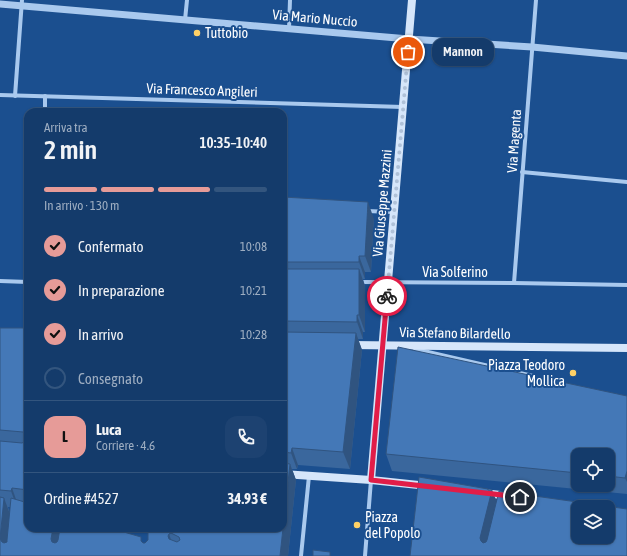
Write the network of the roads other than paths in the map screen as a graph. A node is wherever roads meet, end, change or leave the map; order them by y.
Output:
1 (187, 0) edge
2 (290, 0) edge
3 (412, 0) edge
4 (536, 0) edge
5 (22, 3) edge
6 (0, 4) edge
7 (185, 20) junction
8 (289, 29) junction
9 (409, 39) junction
10 (532, 47) junction
11 (627, 56) edge
12 (0, 95) edge
13 (15, 96) junction
14 (45, 96) junction
15 (403, 107) junction
16 (45, 108) edge
17 (522, 172) junction
18 (627, 182) edge
19 (362, 210) edge
20 (394, 212) junction
21 (0, 281) edge
22 (24, 282) edge
23 (350, 282) edge
24 (388, 282) junction
25 (514, 283) junction
26 (627, 285) edge
27 (344, 344) edge
28 (382, 345) junction
29 (399, 345) junction
30 (627, 348) edge
31 (536, 377) edge
32 (287, 474) edge
33 (309, 476) junction
34 (371, 480) junction
35 (435, 487) edge
36 (474, 492) edge
37 (521, 497) edge
38 (301, 556) edge
39 (365, 556) edge

1 - 7 street
2 - 8 street
3 - 9 main road, Via Giuseppe Mazzini
4 - 10 street, Via Magenta
5 - 6 street, Via Mario Nuccio
5 - 7 street, Via Mario Nuccio
5 - 13 street
7 - 8 street, Via Mario Nuccio
8 - 9 street, Via Mario Nuccio
9 - 10 street, Via Mario Nuccio
9 - 15 main road, Via Giuseppe Mazzini
10 - 11 street, Via Mario Nuccio
10 - 17 street, Via Magenta
12 - 13 street, Via Francesco Angileri
13 - 14 street, Via Francesco Angileri
14 - 15 street, Via Francesco Angileri
14 - 16 street
15 - 20 main road, Via Giuseppe Mazzini
17 - 18 street
17 - 25 street, Via Magenta
19 - 20 street
20 - 24 main road, Via Giuseppe Mazzini
21 - 22 street
23 - 24 street, Via Solferino
24 - 25 street, Via Solferino
24 - 28 main road, Via Giuseppe Mazzini
25 - 26 street, Via Solferino
27 - 28 main road, Via Stefano Bilardello
28 - 29 main road, Via Stefano Bilardello
28 - 34 main road, Via Giuseppe Mazzini
29 - 30 main road, Via Stefano Bilardello
29 - 31 street
32 - 33 main road
33 - 34 main road
33 - 38 street
34 - 35 main road
34 - 39 street
36 - 37 main road

